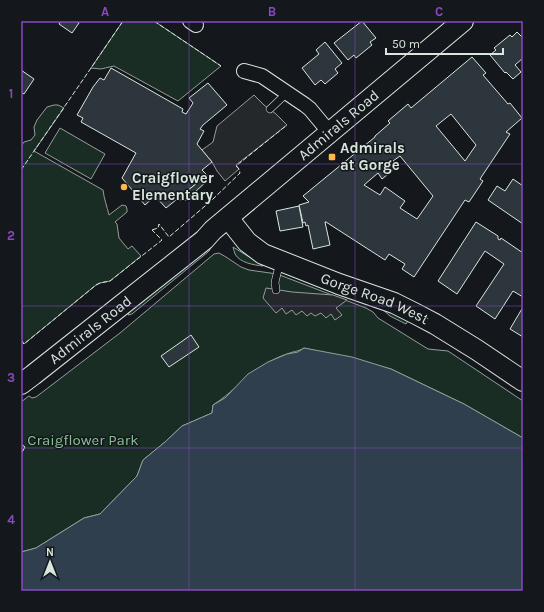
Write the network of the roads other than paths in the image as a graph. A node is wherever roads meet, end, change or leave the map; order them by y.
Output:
1 (463, 21) edge
2 (244, 71) dead end
3 (287, 93) junction
4 (270, 109) dead end
5 (330, 133) junction
6 (220, 224) junction
7 (280, 262) junction
8 (276, 290) dead end
9 (21, 369) edge
10 (523, 381) edge
11 (21, 384) edge

1 - 5 main road, Admirals Road
2 - 3 street
3 - 4 lane
3 - 5 street
5 - 6 main road, Admirals Road
6 - 7 main road, Gorge Road West
6 - 9 main road, Admirals Road
6 - 11 main road, Admirals Road
7 - 8 lane
7 - 10 main road, Gorge Road West

